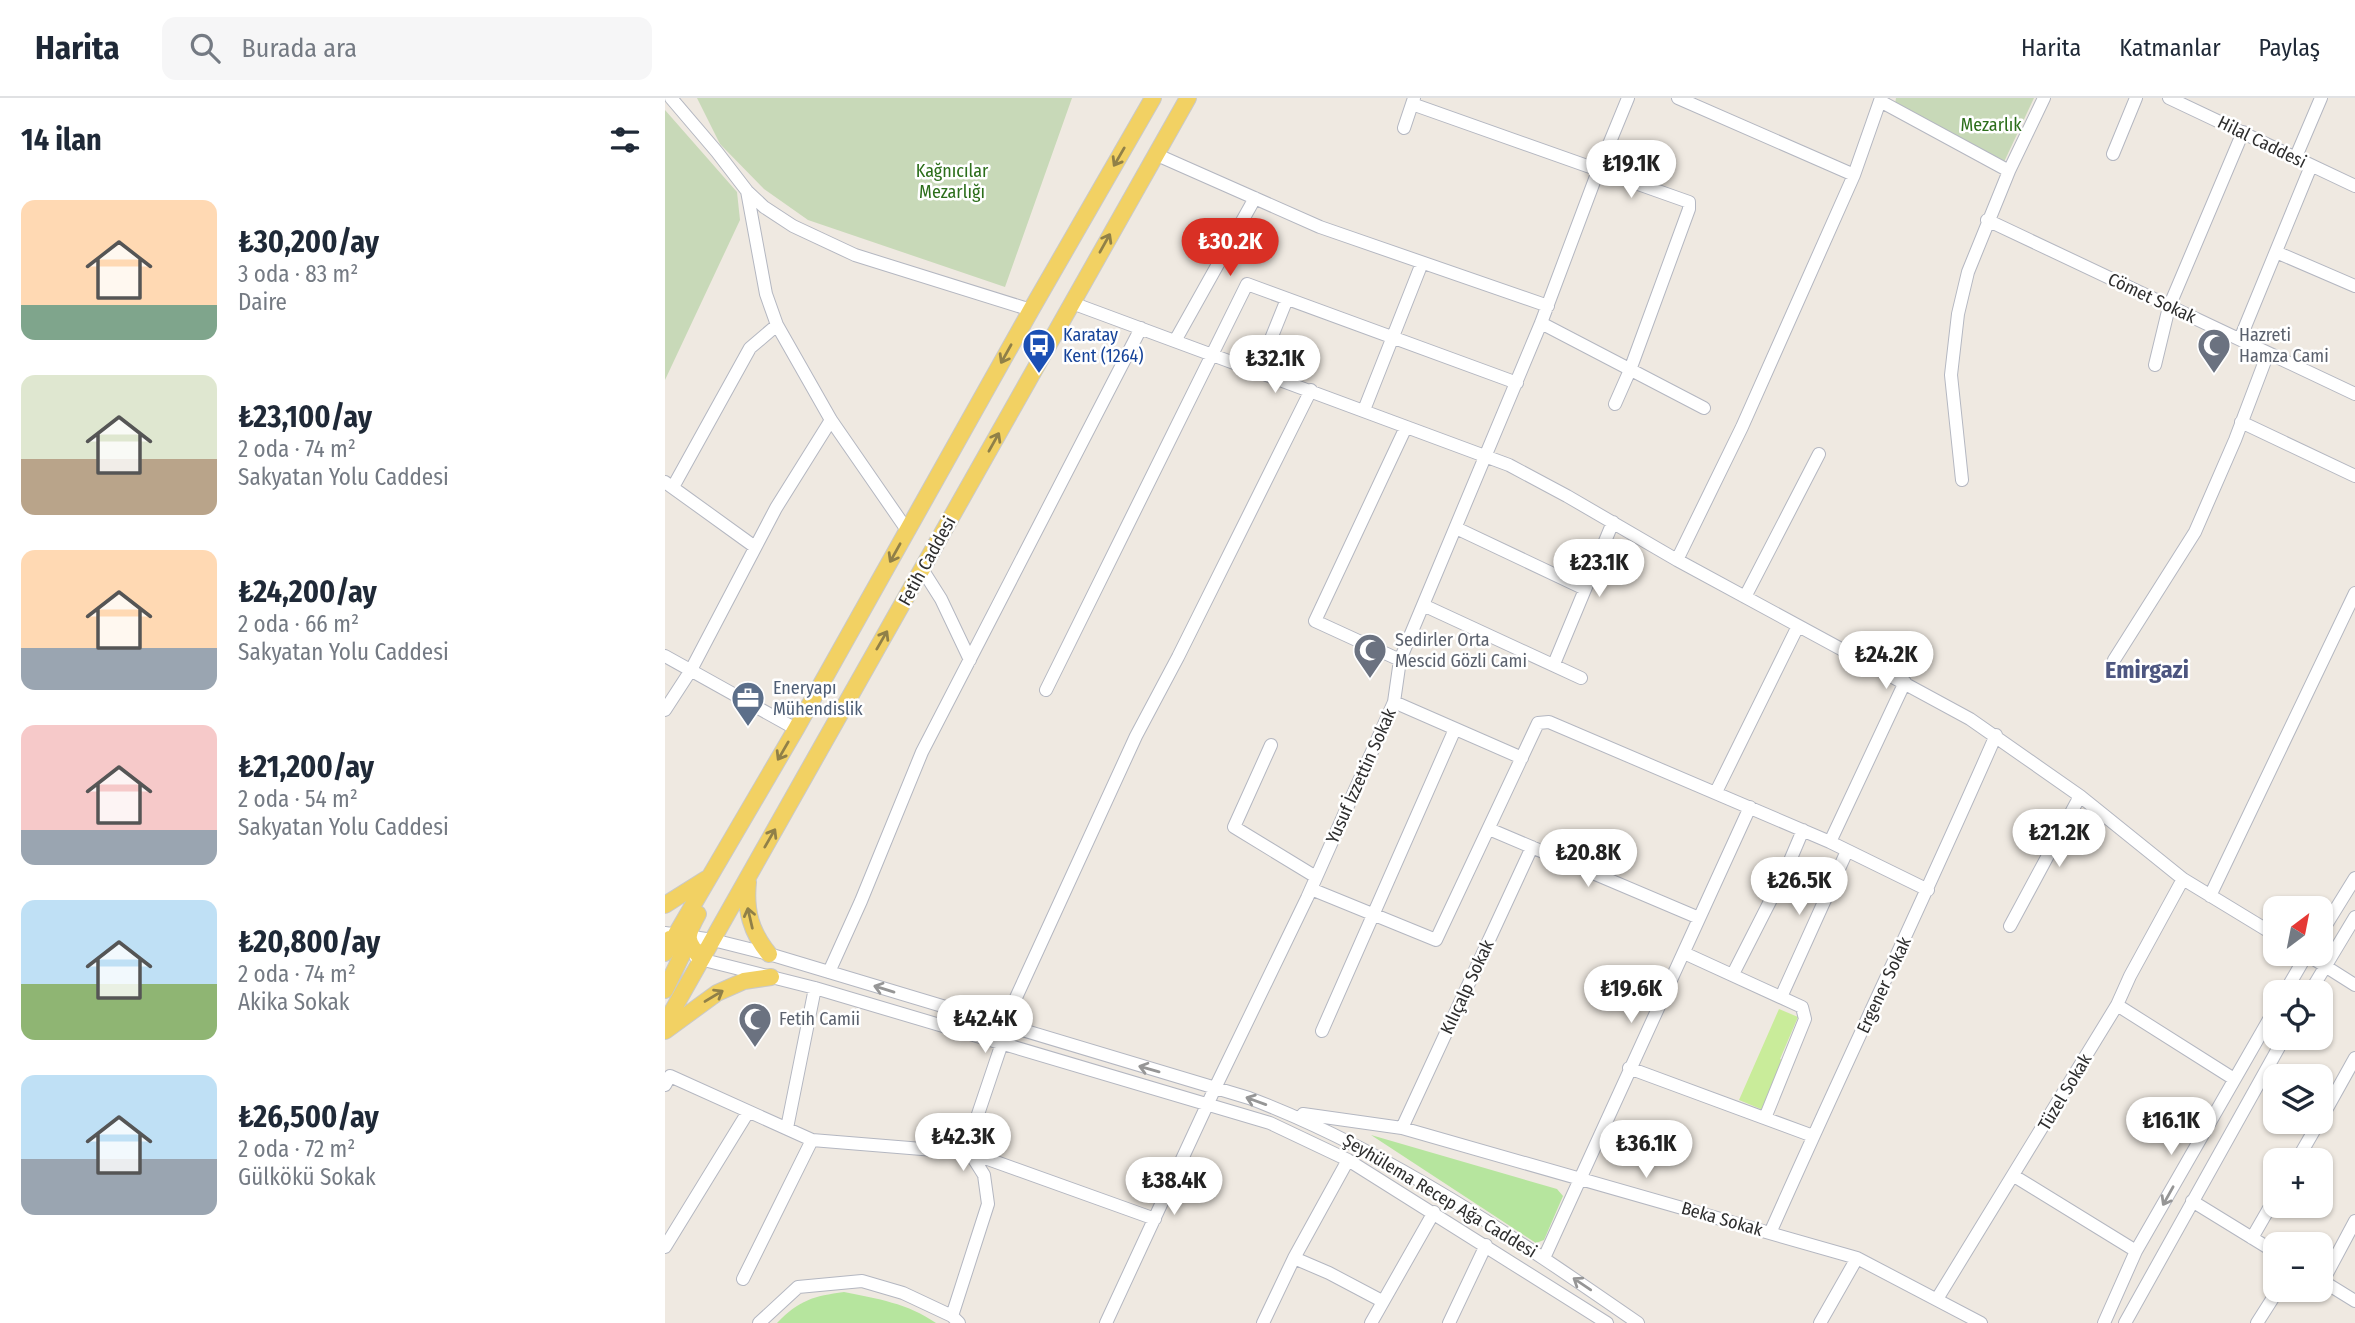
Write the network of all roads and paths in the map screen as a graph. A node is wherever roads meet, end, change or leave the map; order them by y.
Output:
1 (671, 98) edge
2 (1153, 98) edge
3 (1188, 98) edge
4 (1628, 98) edge
5 (1678, 98) edge
6 (2043, 98) edge
7 (2136, 98) edge
8 (2321, 98) edge
9 (1880, 99) edge
10 (2174, 99) edge
11 (1413, 101) edge
12 (1404, 128) dead end
13 (2243, 132) junction
14 (2113, 154) dead end
15 (1155, 155) junction
16 (2295, 159) junction
17 (2311, 166) junction
18 (1598, 171) junction
19 (2008, 172) junction
20 (1854, 175) junction
21 (2355, 186) edge
22 (747, 191) junction
23 (1255, 198) junction
24 (1987, 220) junction
25 (2276, 251) junction
26 (1422, 263) junction
27 (2355, 286) edge
28 (1287, 299) junction
29 (1072, 303) junction
30 (1548, 306) junction
31 (2169, 307) junction
32 (1031, 310) junction
33 (1541, 323) junction
34 (777, 325) junction
35 (1141, 328) junction
36 (1393, 337) junction
37 (2240, 340) junction
38 (1175, 341) junction
39 (2268, 353) junction
40 (1212, 354) junction
41 (2155, 365) dead end
42 (1630, 370) junction
43 (1258, 371) junction
44 (1517, 383) junction
45 (1311, 390) junction
46 (2355, 394) edge
47 (1615, 404) dead end
48 (1704, 408) dead end
49 (1364, 410) junction
50 (831, 419) junction
51 (2241, 422) junction
52 (1406, 428) junction
53 (1819, 454) dead end
54 (1487, 456) junction
55 (2355, 476) edge
56 (1962, 480) dead end
57 (669, 485) edge
58 (1613, 522) junction
59 (1456, 528) junction
60 (907, 530) junction
61 (755, 547) junction
62 (1677, 560) junction
63 (922, 569) junction
64 (1585, 589) junction
65 (2355, 593) edge
66 (1745, 597) junction
67 (1423, 605) junction
68 (1798, 626) junction
69 (665, 656) edge
70 (970, 660) junction
71 (1400, 660) junction
72 (2114, 660) dead end
73 (1554, 664) junction
74 (691, 670) junction
75 (1581, 678) dead end
76 (1905, 682) junction
77 (1046, 690) dead end
78 (1394, 702) junction
79 (665, 710) edge
80 (796, 729) junction
81 (1455, 729) junction
82 (1996, 736) junction
83 (1271, 745) dead end
84 (1522, 758) junction
85 (1716, 792) junction
86 (2080, 796) junction
87 (1750, 807) junction
88 (740, 826) junction
89 (1489, 829) junction
90 (1803, 830) junction
91 (1830, 842) junction
92 (1532, 847) junction
93 (1847, 851) junction
94 (748, 876) junction
95 (708, 878) junction
96 (2355, 878) edge
97 (2183, 879) junction
98 (1314, 883) junction
99 (1929, 890) junction
100 (2210, 896) junction
101 (665, 905) edge
102 (2333, 914) edge
103 (1373, 915) junction
104 (2355, 917) edge
105 (1699, 918) junction
106 (2010, 926) dead end
107 (2263, 928) edge
108 (713, 940) junction
109 (672, 943) edge
110 (2333, 952) edge
111 (1684, 953) junction
112 (769, 954) junction
113 (702, 960) junction
114 (2326, 966) edge
115 (829, 972) junction
116 (1733, 974) junction
117 (771, 977) junction
118 (2355, 985) edge
119 (815, 988) junction
120 (665, 990) edge
121 (1781, 997) junction
122 (2117, 1005) junction
123 (665, 1024) edge
124 (1003, 1026) junction
125 (2263, 1029) edge
126 (665, 1031) edge
127 (1322, 1031) dead end
128 (1002, 1043) junction
129 (2277, 1050) edge
130 (2355, 1058) edge
131 (1629, 1068) junction
132 (2234, 1079) junction
133 (665, 1085) edge
134 (1215, 1087) junction
135 (2333, 1097) edge
136 (1207, 1104) junction
137 (748, 1112) junction
138 (1287, 1112) junction
139 (1765, 1118) junction
140 (787, 1128) junction
141 (1402, 1128) junction
142 (1813, 1136) junction
143 (813, 1140) junction
144 (971, 1153) junction
145 (1348, 1160) junction
146 (2014, 1176) junction
147 (1580, 1179) junction
148 (2192, 1201) junction
149 (1434, 1212) junction
150 (2264, 1218) edge
151 (1155, 1219) junction
152 (2355, 1221) edge
153 (1770, 1233) junction
154 (2252, 1238) junction
155 (1486, 1245) junction
156 (2263, 1245) edge
157 (665, 1247) edge
158 (2136, 1251) junction
159 (1294, 1258) junction
160 (1544, 1258) junction
161 (1857, 1258) junction
162 (2333, 1261) edge
163 (743, 1279) dead end
164 (2333, 1288) edge
165 (1937, 1299) junction
166 (1383, 1301) junction
167 (2355, 1301) edge
168 (2270, 1302) edge
169 (955, 1319) edge
170 (759, 1323) edge
171 (1106, 1323) edge
172 (1263, 1323) edge
173 (1371, 1323) edge
174 (1448, 1323) edge
175 (1607, 1323) edge
176 (1638, 1323) edge
177 (1820, 1323) edge
178 (1981, 1323) edge
179 (2104, 1323) edge
180 (2125, 1323) edge
181 (2257, 1323) edge

1 - 22 street
2 -> 32 main road, Fetih Caddesi
3 - 15 main road, Fetih Caddesi
4 - 18 street, Yusuf İzzettin Sokak
5 - 20 street
6 - 19 street
7 - 14 street
8 - 16 street
9 - 19 street
9 - 20 street
10 - 13 street, Hilal Caddesi
11 - 12 street
11 - 18 street
13 - 16 street, Hilal Caddesi
13 - 31 street
15 - 23 street
29 -> 15 main road, Fetih Caddesi
16 - 17 street, Hilal Caddesi
17 - 21 street, Hilal Caddesi
17 - 25 street
18 - 30 street, Yusuf İzzettin Sokak
18 - 42 street
19 - 24 street
20 - 62 street
22 - 32 street
22 - 34 street
23 - 26 street
23 - 38 street
24 - 31 street, Cömet Sokak
24 - 56 street
25 - 27 street
25 - 37 street
26 - 30 street
26 - 36 street
28 - 36 street
28 - 40 street
28 - 43 street
29 - 35 street
63 -> 29 main road, Fetih Caddesi
30 - 33 street, Yusuf İzzettin Sokak
31 - 37 street, Cömet Sokak
31 - 41 street
32 -> 60 main road, Fetih Caddesi
33 - 42 street
33 - 44 street, Yusuf İzzettin Sokak
34 - 50 street
34 - 57 street
35 - 38 street
35 - 70 street
36 - 44 street
36 - 49 street
37 - 39 street, Cömet Sokak
38 - 40 street
39 - 46 street, Cömet Sokak
39 - 51 street
40 - 43 street
40 - 77 street
42 - 47 street
42 - 48 street
43 - 45 street
44 - 54 street, Yusuf İzzettin Sokak
45 - 49 street
45 - 124 street
49 - 52 street
50 - 60 street
50 - 61 street
51 - 55 street
51 - 72 street
52 - 54 street
52 - 71 street
53 - 66 street
54 - 58 street
54 - 59 street, Yusuf İzzettin Sokak
57 - 61 street
58 - 62 street
58 - 64 street
59 - 64 street
59 - 67 street, Yusuf İzzettin Sokak
60 -> 80 main road, Fetih Caddesi
61 - 74 street
62 - 66 street
63 - 70 street
94 -> 63 main road, Fetih Caddesi
64 - 73 street
65 - 100 street
66 - 68 street
67 - 71 street, Yusuf İzzettin Sokak
67 - 73 street
68 - 76 street
68 - 85 street
69 - 74 street
70 - 115 street
71 - 78 street, Yusuf İzzettin Sokak
73 - 75 street
74 - 79 street
74 - 80 street
76 - 82 street
76 - 91 street
78 - 81 street
78 - 98 street, Yusuf İzzettin Sokak
80 -> 88 main road, Fetih Caddesi
81 - 84 street
81 - 103 street
82 - 86 street
82 - 99 street, Ergener Sokak
83 - 98 street
84 - 85 street
84 - 89 street
85 - 87 street
86 - 97 street
86 - 106 street
87 - 90 street
87 - 105 street
88 - 95 main road, Fetih Caddesi
88 - 109 main road
89 - 92 street
89 - 103 street
90 - 91 street
90 - 116 street
91 - 93 street
92 - 105 street
92 - 141 street, Kılıçalp Sokak
93 - 99 street
93 - 121 street
94 - 108 main road, Fetih Caddesi
112 -> 94 main road
95 - 101 main road
95 - 109 main road, Fetih Caddesi
96 - 102 street
97 - 100 street
97 - 122 street, Tüzel Sokak
98 - 103 street
98 - 134 street, Yusuf İzzettin Sokak
99 - 142 street, Ergener Sokak
100 - 107 street
103 - 127 street
104 - 110 street
105 - 111 street
108 - 109 street, Şeyhülema Recep Ağa Caddesi
108 - 112 street, Şeyhülema Recep Ağa Caddesi
108 - 113 main road, Fetih Caddesi
109 - 113 main road
109 - 120 main road
111 - 116 street
111 - 131 street
112 - 115 street, Şeyhülema Recep Ağa Caddesi
113 - 117 street, Şeyhülema Recep Ağa Caddesi
113 - 123 main road, Fetih Caddesi
114 - 118 street
124 -> 115 street, Şeyhülema Recep Ağa Caddesi
116 - 121 street
117 - 119 street, Şeyhülema Recep Ağa Caddesi
126 -> 117 main road
119 - 128 street, Şeyhülema Recep Ağa Caddesi
119 - 140 street
121 - 139 street
122 - 132 street
122 - 146 street, Tüzel Sokak
134 -> 124 street, Şeyhülema Recep Ağa Caddesi
125 - 132 street
128 - 136 street, Şeyhülema Recep Ağa Caddesi
128 - 144 street
129 - 148 street
130 - 135 street
131 - 139 street
131 - 147 street
132 -> 158 street
133 - 137 street
134 - 136 street, Yusuf İzzettin Sokak
138 -> 134 street, Şeyhülema Recep Ağa Caddesi
136 - 145 street, Şeyhülema Recep Ağa Caddesi
136 - 151 street, Yusuf İzzettin Sokak
137 - 140 street
137 - 157 street
138 - 141 street, Beka Sokak
138 - 160 street, Şeyhülema Recep Ağa Caddesi
139 - 142 street
140 - 143 street
141 - 147 street, Beka Sokak
142 - 153 street, Ergener Sokak
143 - 144 street
143 - 163 street
144 - 151 street
144 - 169 street
145 - 149 street, Şeyhülema Recep Ağa Caddesi
145 - 159 street
146 - 158 street
146 - 165 street, Tüzel Sokak
147 - 153 street, Beka Sokak
147 - 160 street
148 - 154 street
148 - 180 street
149 - 155 street, Şeyhülema Recep Ağa Caddesi
149 - 166 street
150 - 154 street
151 - 171 street, Yusuf İzzettin Sokak
152 - 162 street
153 - 161 street, Beka Sokak
154 - 156 street
155 - 174 street
155 - 175 street, Şeyhülema Recep Ağa Caddesi
158 - 179 street
159 - 166 street
159 - 172 street
176 -> 160 street, Şeyhülema Recep Ağa Caddesi
161 - 165 street, Beka Sokak
161 - 177 street
164 - 167 street
165 - 178 street, Beka Sokak
166 - 173 street
168 - 181 street
169 - 170 street

